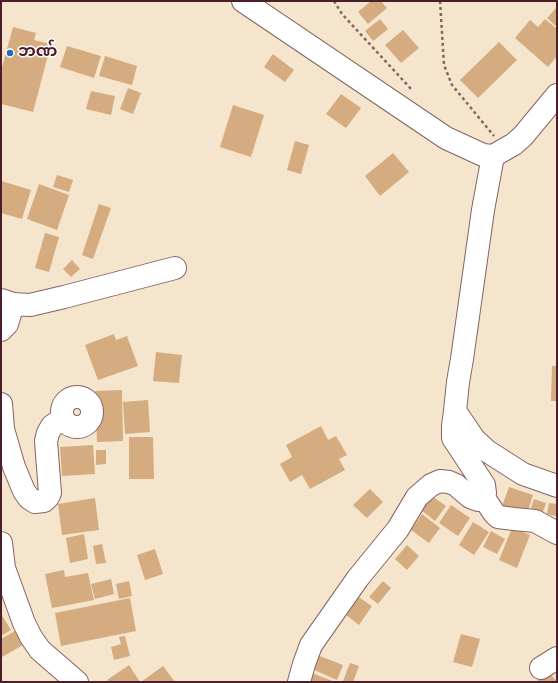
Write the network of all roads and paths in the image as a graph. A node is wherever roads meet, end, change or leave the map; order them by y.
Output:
1 (242, 1) edge
2 (334, 1) edge
3 (440, 1) edge
4 (557, 95) edge
5 (416, 96) dead end
6 (499, 153) junction
7 (175, 268) dead end
8 (6, 315) edge
9 (1, 347) edge
10 (1, 404) edge
11 (455, 411) junction
12 (64, 420) dead end
13 (557, 486) edge
14 (484, 498) junction
15 (557, 533) edge
16 (1, 543) edge
17 (77, 682) edge
18 (299, 682) edge

1 - 6 street
2 - 5 path
3 - 6 path
4 - 6 street
6 - 11 street
7 - 8 street
8 - 9 street
10 - 12 street
11 - 13 street
11 - 14 street
14 - 15 street
14 - 18 street
16 - 17 street

